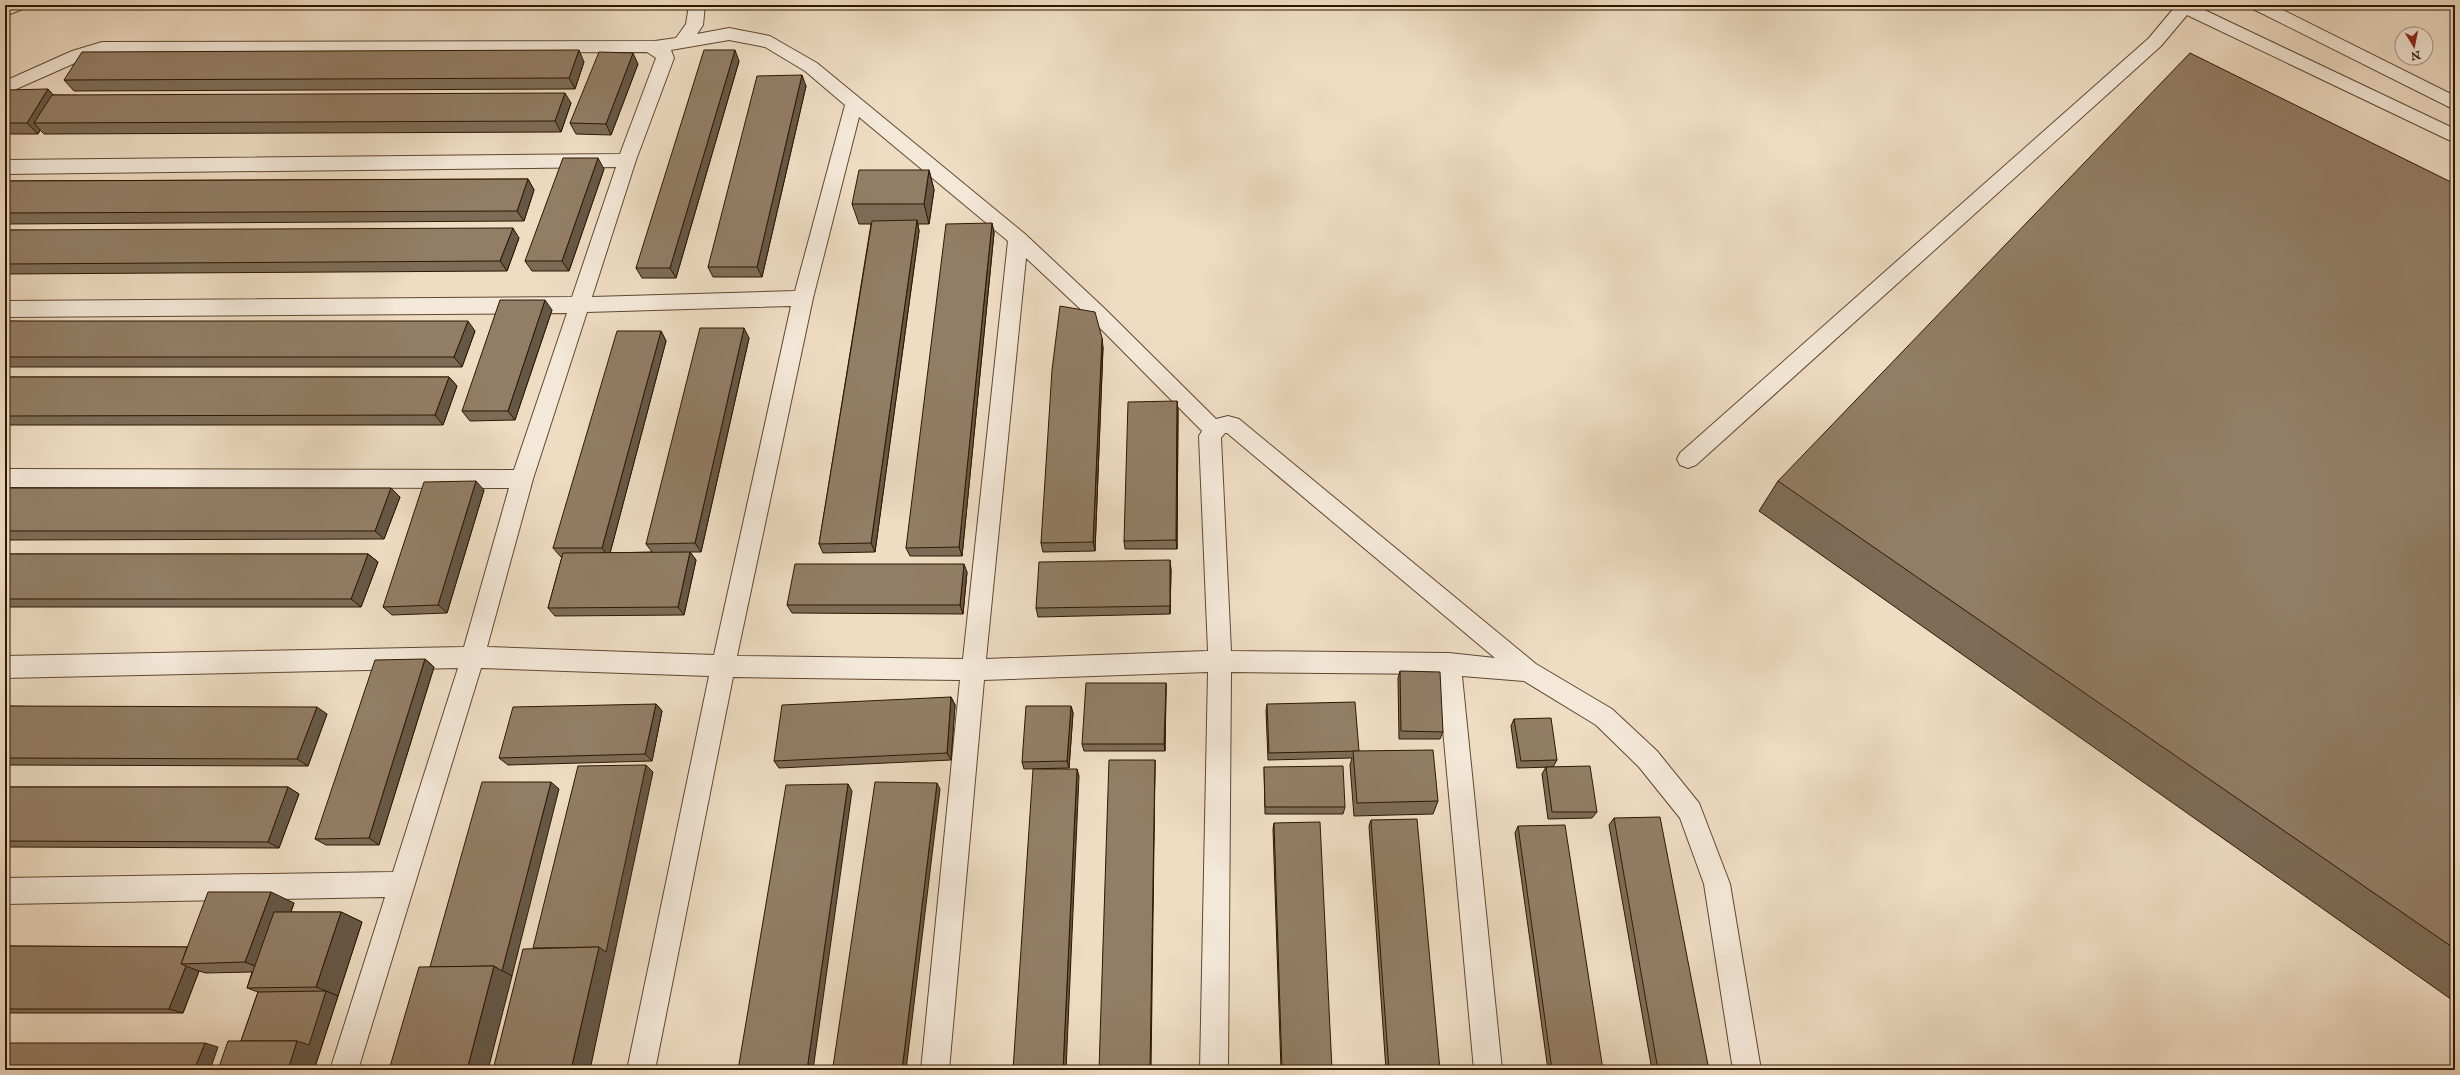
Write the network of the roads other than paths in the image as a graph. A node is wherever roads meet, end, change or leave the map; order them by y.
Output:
1 (17, 5) edge
2 (697, 5) edge
3 (2259, 5) edge
4 (2184, 6) edge
5 (5, 10) edge
6 (682, 42) junction
7 (655, 47) junction
8 (5, 88) edge
9 (854, 103) junction
10 (2455, 104) edge
11 (2455, 137) edge
12 (627, 160) junction
13 (5, 167) edge
14 (1018, 239) junction
15 (803, 298) junction
16 (579, 305) junction
17 (5, 309) edge
18 (1214, 430) junction
19 (1688, 459) dead end
20 (5, 478) edge
21 (522, 479) junction
22 (473, 657) junction
23 (1220, 661) junction
24 (1449, 664) junction
25 (723, 666) junction
26 (5, 667) edge
27 (973, 670) junction
28 (1528, 671) junction
29 (402, 884) junction
30 (5, 891) edge
31 (344, 1070) edge
32 (641, 1070) edge
33 (935, 1070) edge
34 (1214, 1070) edge
35 (1488, 1070) edge
36 (1747, 1070) edge

1 - 5 street
2 - 6 street
3 - 10 street
4 - 11 street
4 - 19 street
6 - 7 street
6 - 9 street
7 - 8 street
7 - 12 street
9 - 14 street
9 - 15 street
12 - 13 street
12 - 16 street
14 - 18 street
14 - 27 street
15 - 16 street
15 - 25 street
16 - 17 street
16 - 21 street
18 - 23 street
18 - 28 street
20 - 21 street
21 - 22 street
22 - 25 street
22 - 26 street
22 - 29 street
23 - 24 street
23 - 27 street
23 - 34 street
24 - 28 street
24 - 35 street
25 - 27 street
25 - 32 street
27 - 33 street
28 - 36 street
29 - 30 street
29 - 31 street

